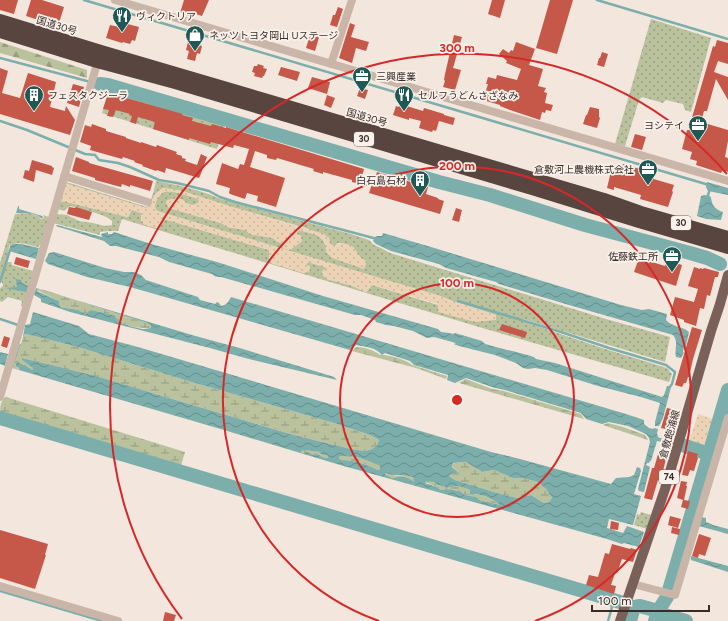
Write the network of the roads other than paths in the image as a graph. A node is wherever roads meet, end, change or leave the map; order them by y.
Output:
1 (115, 0) edge
2 (352, 0) edge
3 (0, 20) edge
4 (0, 32) edge
5 (99, 57) junction
6 (331, 64) junction
7 (64, 176) junction
8 (728, 181) edge
9 (148, 202) dead end
10 (728, 236) edge
11 (728, 248) edge
12 (728, 275) edge
13 (724, 305) edge
14 (0, 395) edge
15 (728, 418) edge
16 (633, 584) junction
17 (0, 586) edge
18 (118, 621) edge
19 (620, 621) edge

1 - 6 street
2 - 6 street
3 - 5 highway, 国道30号 / 30
4 - 5 highway, 国道30号 / 30
5 - 7 street
5 - 10 highway, 国道30号 / 30
5 - 11 highway, 国道30号 / 30
6 - 8 street
7 - 9 street
7 - 14 street
12 - 13 main road, 倉敷飽浦線 / 74
13 - 16 main road, 倉敷飽浦線 / 74
15 - 16 street
16 - 19 main road, 倉敷飽浦線 / 74
17 - 18 street

